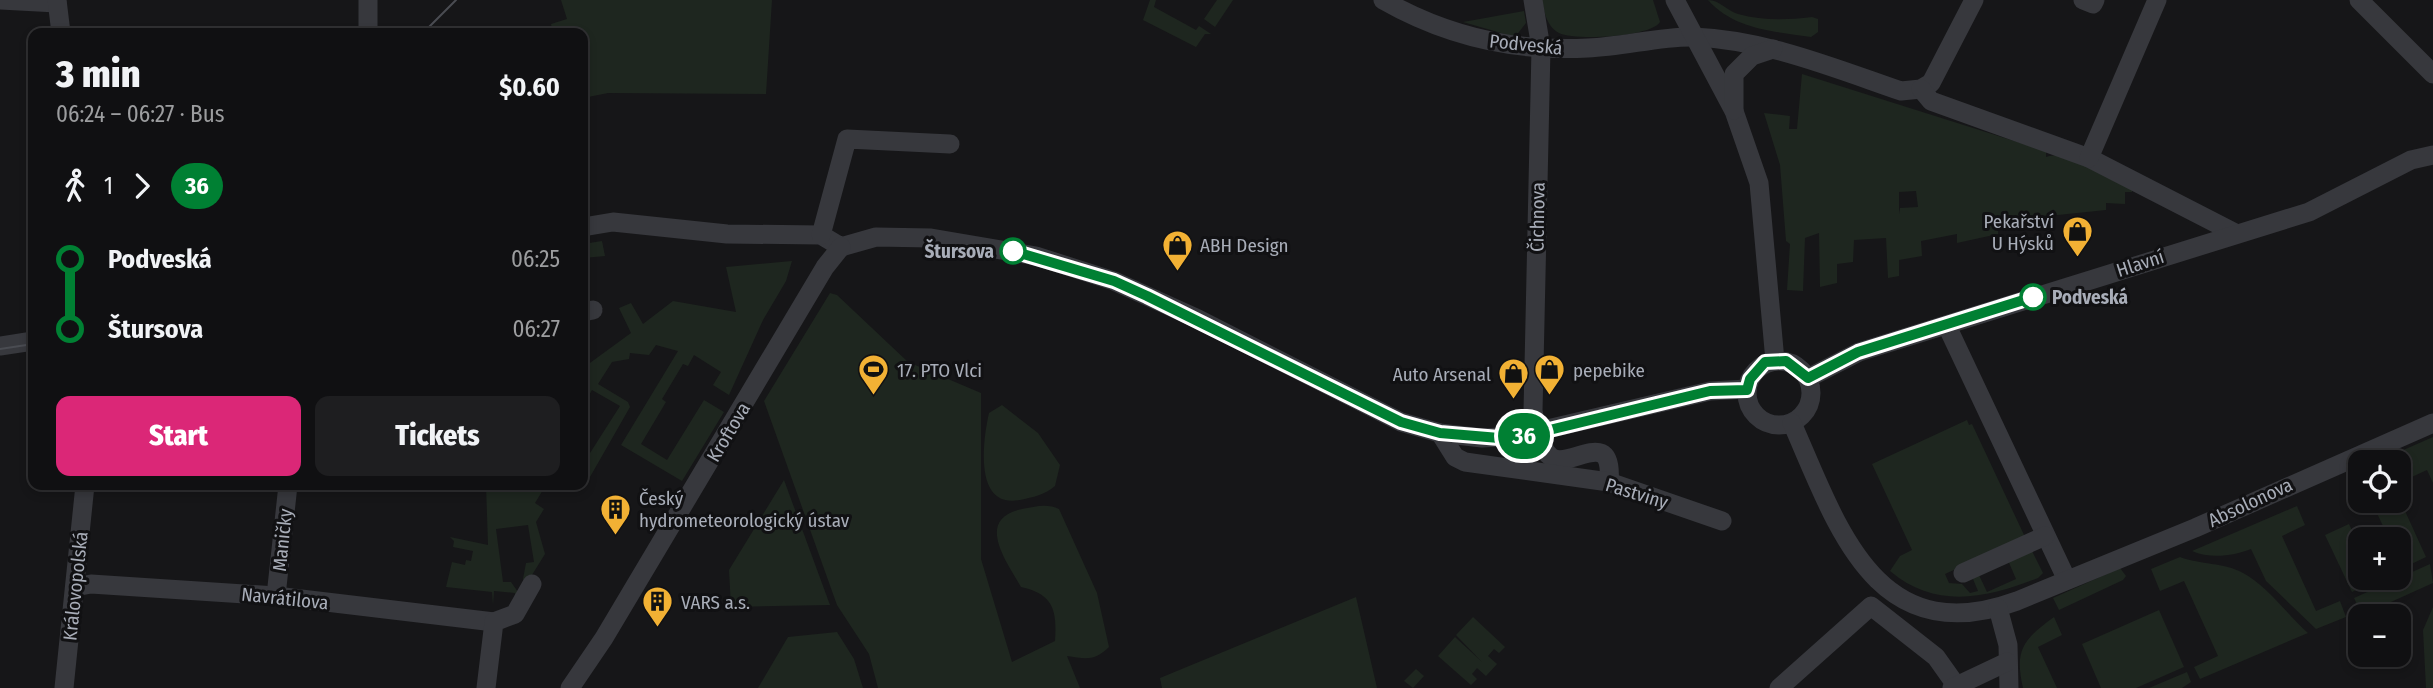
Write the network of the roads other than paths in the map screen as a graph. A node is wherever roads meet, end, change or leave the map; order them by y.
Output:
1 (368, 0) edge
2 (1383, 0) edge
3 (1532, 0) edge
4 (1675, 0) edge
5 (1974, 0) edge
6 (2083, 0) edge
7 (2095, 0) edge
8 (2157, 0) edge
9 (2359, 0) edge
10 (0, 1) edge
11 (57, 1) edge
12 (60, 28) edge
13 (368, 28) edge
14 (1692, 37) junction
15 (1541, 48) junction
16 (1773, 49) junction
17 (2433, 74) edge
18 (1922, 89) junction
19 (1734, 111) junction
20 (950, 144) dead end
21 (2433, 155) edge
22 (2089, 158) junction
23 (588, 226) edge
24 (2235, 233) junction
25 (821, 235) junction
26 (841, 247) junction
27 (1947, 326) junction
28 (28, 342) edge
29 (0, 346) edge
30 (1775, 361) junction
31 (1808, 378) junction
32 (1747, 390) junction
33 (1792, 423) junction
34 (2433, 423) edge
35 (1440, 433) junction
36 (1537, 433) junction
37 (1609, 482) junction
38 (85, 490) edge
39 (287, 490) edge
40 (1722, 521) dead end
41 (2045, 537) junction
42 (1963, 573) dead end
43 (2067, 580) junction
44 (532, 584) dead end
45 (75, 586) junction
46 (276, 596) junction
47 (1998, 608) junction
48 (494, 622) junction
49 (2007, 662) junction
50 (1956, 687) edge
51 (64, 688) edge
52 (486, 688) edge
53 (570, 688) edge
54 (1779, 688) edge
55 (2009, 688) edge

1 - 13 street
2 - 15 street, Podveská
3 - 15 street, Čichnova
4 - 14 street
5 - 18 street
6 - 7 street
8 - 22 street
9 - 17 street
10 - 11 street
11 - 12 street
14 - 15 street, Podveská
14 - 16 street, Podveská
14 - 19 street
15 - 36 street, Čichnova
16 - 18 street, Podveská
16 - 19 street
18 - 22 street, Podveská
19 - 30 street
20 - 25 street
21 - 24 street, Hlavní
22 - 24 street, Podveská
23 - 25 street
24 - 27 street, Hlavní
25 - 26 street
26 - 35 street
26 - 53 street, Kroftova
27 - 31 street, Hlavní
27 - 41 street
28 - 29 street
30 - 31 street
30 - 32 street
31 - 33 street
32 - 33 street
32 - 36 street
33 - 47 street, Absolonova
34 - 43 street, Absolonova
35 - 36 street
35 - 37 street, Pastviny
36 - 37 street
37 - 40 street, Pastviny
38 - 45 street, Královopolská
39 - 46 street, Maničky
41 - 42 street
41 - 43 street
43 - 47 street, Absolonova
44 - 48 street
45 - 46 street, Navrátilova
45 - 51 street, Královopolská
46 - 48 street, Navrátilova
47 - 49 street
48 - 52 street
49 - 50 street
49 - 55 street
50 - 54 street

